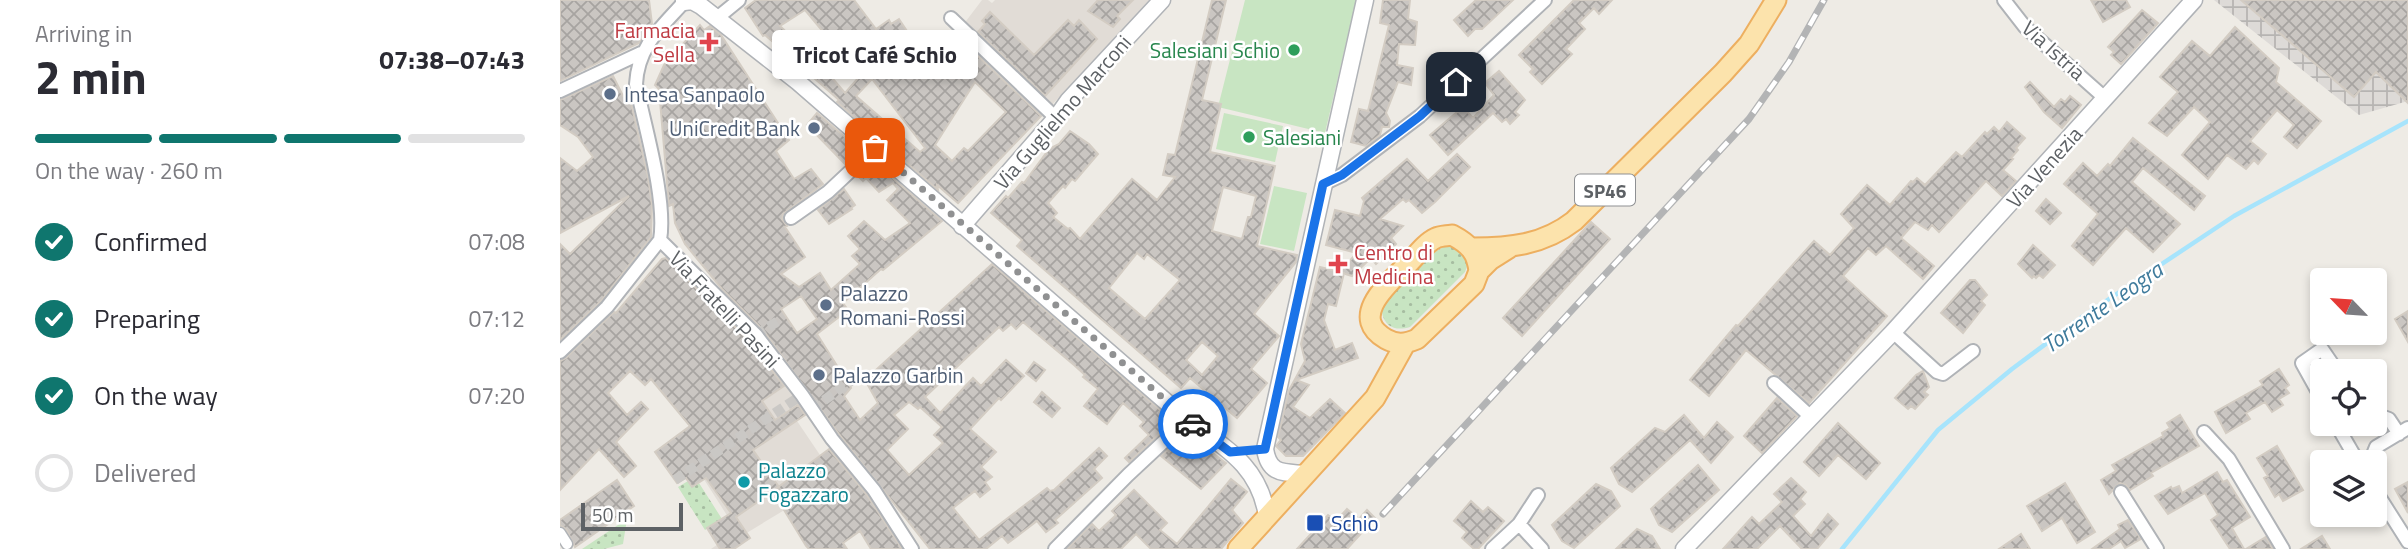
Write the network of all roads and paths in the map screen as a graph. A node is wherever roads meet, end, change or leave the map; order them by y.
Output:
1 (739, 0) edge
2 (1162, 0) edge
3 (1365, 0) edge
4 (1545, 0) edge
5 (1776, 0) edge
6 (2004, 0) edge
7 (2194, 0) edge
8 (684, 1) edge
9 (1765, 9) edge
10 (717, 18) junction
11 (951, 18) dead end
12 (641, 53) junction
13 (560, 91) edge
14 (2106, 99) junction
15 (1056, 118) junction
16 (875, 148) junction
17 (1323, 184) junction
18 (791, 218) dead end
19 (962, 226) junction
20 (660, 240) junction
21 (1472, 248) junction
22 (1510, 248) junction
23 (1476, 278) junction
24 (1893, 332) junction
25 (1381, 337) junction
26 (1405, 344) junction
27 (1973, 351) dead end
28 (560, 352) edge
29 (2329, 359) edge
30 (2310, 377) edge
31 (1385, 382) junction
32 (1774, 383) dead end
33 (1811, 417) junction
34 (2387, 418) edge
35 (1187, 420) junction
36 (2404, 431) edge
37 (2204, 432) dead end
38 (1265, 449) junction
39 (2375, 450) edge
40 (1230, 452) junction
41 (1305, 474) junction
42 (2121, 492) dead end
43 (1538, 495) dead end
44 (2387, 505) edge
45 (1267, 516) junction
46 (1518, 524) junction
47 (2404, 527) edge
48 (560, 533) edge
49 (2408, 542) edge
50 (567, 544) dead end
51 (912, 549) edge
52 (1055, 549) edge
53 (1238, 549) edge
54 (1492, 549) edge
55 (1542, 549) edge
56 (1684, 549) edge
57 (2157, 549) edge
58 (2283, 549) edge

1 - 10 street
2 - 15 street, Via Guglielmo Marconi
3 - 17 street
4 - 17 street
5 - 9 main road, SP46
6 - 14 street, Via Istria
7 - 14 street, Via Venezia
8 - 10 street
8 - 12 street
9 - 22 main road, SP46
10 - 16 street
11 - 15 street
12 - 13 street
12 - 20 street
14 - 24 street, Via Venezia
15 - 19 street, Via Guglielmo Marconi
16 - 18 street
16 - 19 street
17 - 38 street
19 - 35 street
20 - 28 street
20 - 51 street, Via Fratelli Pasini
21 - 22 main road, SP46
21 - 23 main road
21 - 25 main road, SP46
22 - 23 main road, SP46
23 - 26 main road, SP46
24 - 27 street
24 - 33 street, Via Venezia
25 - 26 main road
25 - 31 main road, SP46
26 - 31 main road, SP46
29 - 30 street
31 - 41 main road, SP46
32 - 33 street
33 - 56 street, Via Venezia
34 - 36 street
35 - 40 street
35 - 52 street
36 - 39 street
37 - 58 street
38 - 40 street
38 - 41 street
40 - 45 street
41 - 45 main road, SP46
42 - 57 street
43 - 46 street
44 - 47 street
45 - 53 main road, SP46
46 - 54 street
46 - 55 street
47 - 49 street
48 - 50 street

